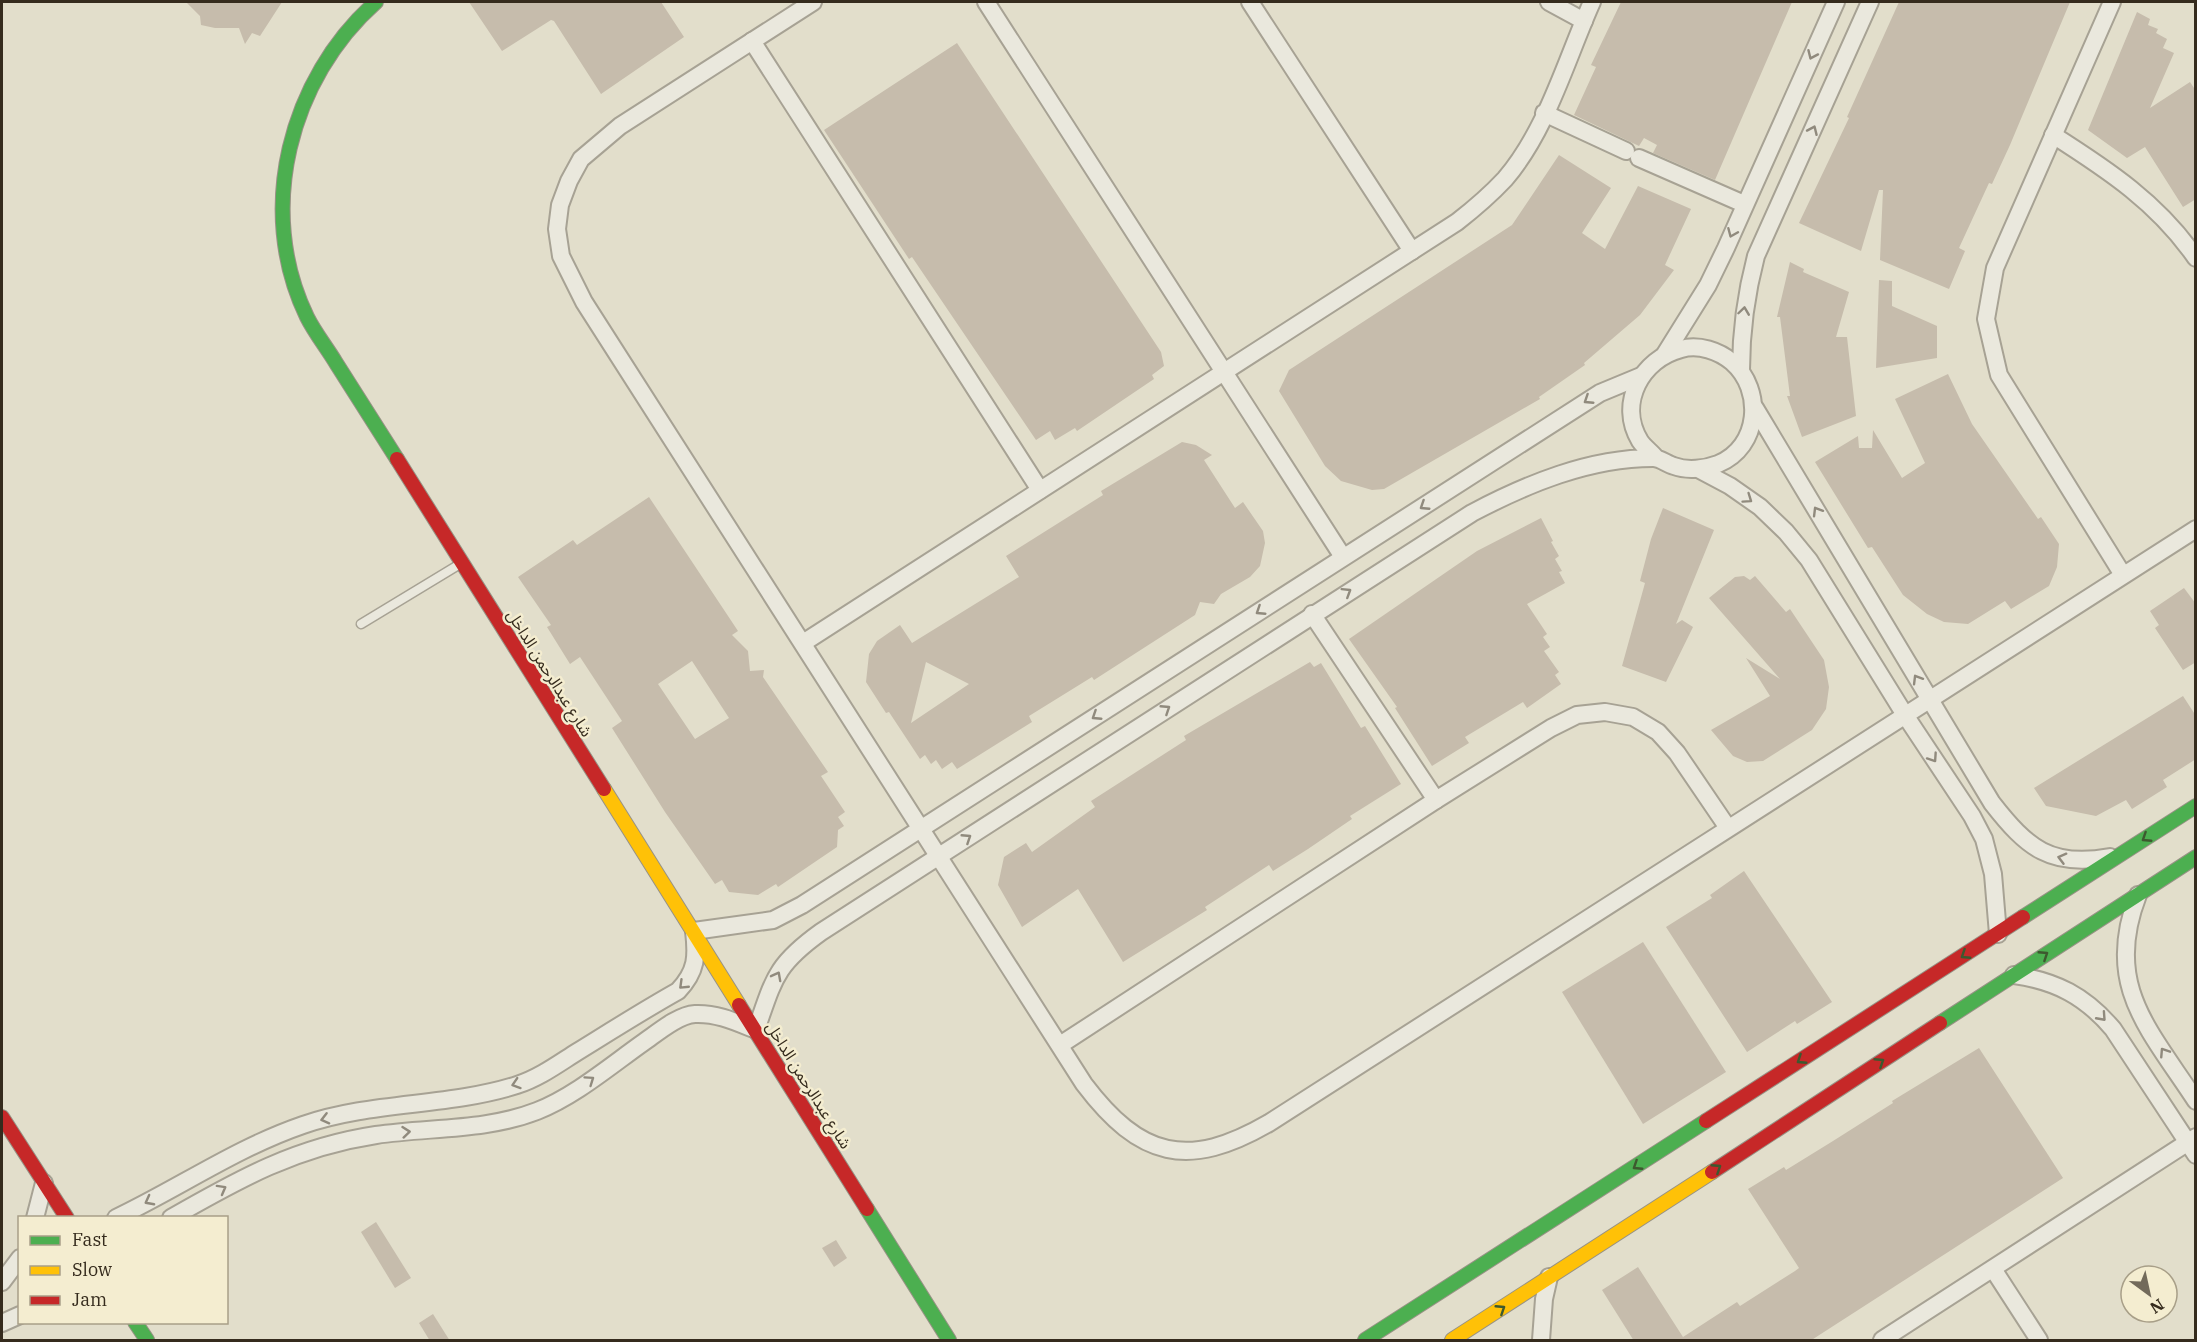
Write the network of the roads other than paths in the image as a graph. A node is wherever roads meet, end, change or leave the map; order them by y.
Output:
1 (376, 2) edge
2 (813, 2) edge
3 (986, 2) edge
4 (1250, 2) edge
5 (1549, 2) edge
6 (1592, 2) edge
7 (1836, 2) edge
8 (1870, 2) edge
9 (2112, 2) edge
10 (1584, 21) junction
11 (752, 41) junction
12 (1544, 112) junction
13 (2053, 135) junction
14 (1744, 204) junction
15 (1412, 251) junction
16 (2196, 258) edge
17 (1665, 354) junction
18 (1741, 370) junction
19 (1224, 372) junction
20 (1641, 376) junction
21 (1755, 408) junction
22 (1656, 458) junction
23 (1698, 469) junction
24 (1040, 490) junction
25 (2196, 529) edge
26 (1343, 557) junction
27 (461, 564) junction
28 (2123, 575) junction
29 (1312, 614) junction
30 (361, 624) dead end
31 (802, 643) junction
32 (1930, 700) junction
33 (1905, 715) junction
34 (1436, 800) junction
35 (2196, 806) edge
36 (1728, 828) junction
37 (921, 829) junction
38 (2120, 855) junction
39 (938, 856) junction
40 (2196, 857) edge
41 (2138, 895) junction
42 (694, 931) junction
43 (1998, 934) junction
44 (2014, 975) junction
45 (756, 1030) junction
46 (1060, 1045) junction
47 (2196, 1101) edge
48 (2, 1117) edge
49 (2193, 1145) edge
50 (44, 1183) junction
51 (36, 1216) edge
52 (66, 1216) edge
53 (120, 1216) edge
54 (175, 1216) edge
55 (18, 1261) edge
56 (1993, 1269) junction
57 (1549, 1277) junction
58 (2, 1282) edge
59 (18, 1316) edge
60 (2, 1323) edge
61 (136, 1324) edge
62 (950, 1338) edge
63 (147, 1341) edge
64 (1365, 1341) edge
65 (1452, 1341) edge
66 (1541, 1341) edge
67 (1882, 1341) edge
68 (2039, 1341) edge

1 - 27 street, شارع عبدالرحمن الداخل
2 - 11 street
3 - 19 street
4 - 15 street
5 - 10 street
6 - 10 street
7 -> 14 street
18 -> 8 street
9 - 13 street
10 - 12 street
11 - 24 street
11 - 31 street
12 - 14 street
12 - 15 street
13 - 16 street
13 - 28 street
14 -> 17 street
15 - 19 street
17 - 18 street
17 - 20 street
18 - 21 street
19 - 24 street
19 - 26 street
20 - 22 street
20 -> 26 street
21 - 23 street
32 -> 21 street
22 - 23 street
29 -> 22 street
23 -> 33 street
24 - 31 street
25 - 28 street
26 -> 37 street
27 - 30 lane
27 - 42 street, شارع عبدالرحمن الداخل
28 - 32 street
29 - 34 street
39 -> 29 street
31 - 37 street
32 - 33 street
38 -> 32 street
33 - 36 street
33 -> 43 street
34 - 36 street
34 - 46 street
35 -> 38 street
36 - 46 street
37 - 39 street
37 - 42 street
38 - 43 street
45 -> 39 street
39 - 46 street
40 - 41 street
44 -> 41 street
47 -> 41 street
42 - 45 street, شارع عبدالرحمن الداخل
42 -> 53 street
43 -> 64 street
44 -> 49 street
57 -> 44 street
54 -> 45 street
45 - 62 street, شارع عبدالرحمن الداخل
48 - 50 street
49 - 56 street
50 - 51 street
50 - 52 street
55 - 58 street
56 - 67 street
56 - 68 street
65 -> 57 street
57 - 66 street
59 - 60 street
61 - 63 street

